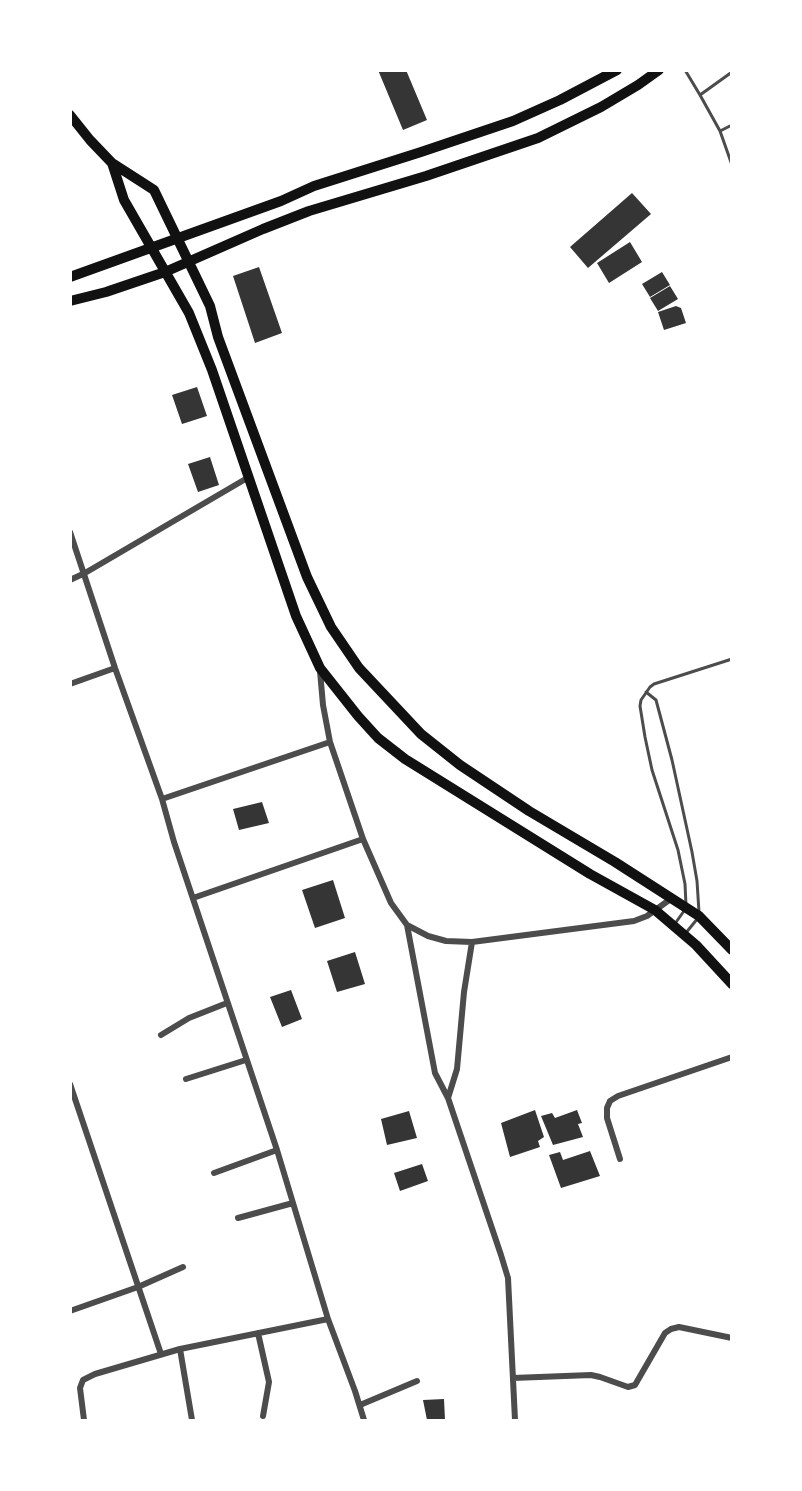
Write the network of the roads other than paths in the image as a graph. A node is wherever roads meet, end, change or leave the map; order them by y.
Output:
1 (617, 70) edge
2 (658, 70) edge
3 (685, 70) edge
4 (732, 72) edge
5 (700, 95) junction
6 (70, 115) edge
7 (732, 125) edge
8 (720, 131) junction
9 (112, 163) junction
10 (732, 165) edge
11 (178, 238) junction
12 (152, 248) junction
13 (189, 261) junction
14 (165, 272) junction
15 (70, 277) edge
16 (70, 301) edge
17 (249, 477) junction
18 (70, 532) edge
19 (85, 573) junction
20 (70, 580) edge
21 (732, 659) edge
22 (115, 668) junction
23 (320, 668) junction
24 (70, 684) edge
25 (646, 692) junction
26 (330, 742) junction
27 (162, 799) junction
28 (363, 839) junction
29 (193, 898) junction
30 (672, 898) junction
31 (686, 908) junction
32 (655, 910) junction
33 (699, 916) junction
34 (406, 925) junction
35 (674, 926) junction
36 (684, 935) junction
37 (472, 942) junction
38 (732, 950) edge
39 (732, 984) edge
40 (227, 1003) junction
41 (161, 1035) dead end
42 (732, 1057) edge
43 (246, 1060) junction
44 (186, 1079) dead end
45 (70, 1084) edge
46 (448, 1098) junction
47 (277, 1150) junction
48 (620, 1159) dead end
49 (214, 1173) dead end
50 (293, 1203) junction
51 (238, 1218) dead end
52 (183, 1267) dead end
53 (138, 1287) junction
54 (70, 1311) edge
55 (328, 1318) junction
56 (258, 1333) junction
57 (732, 1338) edge
58 (180, 1349) junction
59 (161, 1354) junction
60 (513, 1378) junction
61 (417, 1381) dead end
62 (360, 1405) junction
63 (263, 1416) dead end
64 (84, 1420) edge
65 (192, 1420) edge
66 (364, 1420) edge
67 (515, 1420) edge

1 - 11 main road
2 - 13 main road
3 - 5 lane
4 - 5 lane
5 - 8 lane
6 - 9 main road
7 - 8 lane
8 - 10 lane
9 - 11 main road
9 - 12 main road
11 - 12 main road
11 - 13 main road
12 - 14 main road
12 - 15 main road
13 - 14 main road
13 - 30 main road
14 - 16 main road
14 - 17 main road
17 - 19 street
17 - 23 main road
18 - 19 street
19 - 20 street
19 - 22 street
21 - 25 lane
22 - 24 street
22 - 27 street
23 - 26 street
23 - 32 main road
25 - 31 lane
25 - 33 lane
26 - 27 street
26 - 28 street
27 - 29 street
28 - 29 street
28 - 34 street
29 - 40 street
30 - 31 main road
30 - 32 street
31 - 33 main road
31 - 35 lane
32 - 35 main road
32 - 37 street
33 - 36 lane
33 - 38 main road
34 - 37 street
34 - 46 street
35 - 36 main road
36 - 39 main road
37 - 46 street
40 - 41 street
40 - 43 street
42 - 48 street
43 - 44 street
43 - 47 street
45 - 53 street
46 - 60 street
47 - 49 street
47 - 50 street
50 - 51 street
50 - 55 street
52 - 53 street
53 - 54 street
53 - 59 street
55 - 56 street
55 - 62 street
56 - 58 street
56 - 63 street
57 - 60 street
58 - 59 street
58 - 65 street
59 - 64 street
60 - 67 street
61 - 62 street
62 - 66 street

